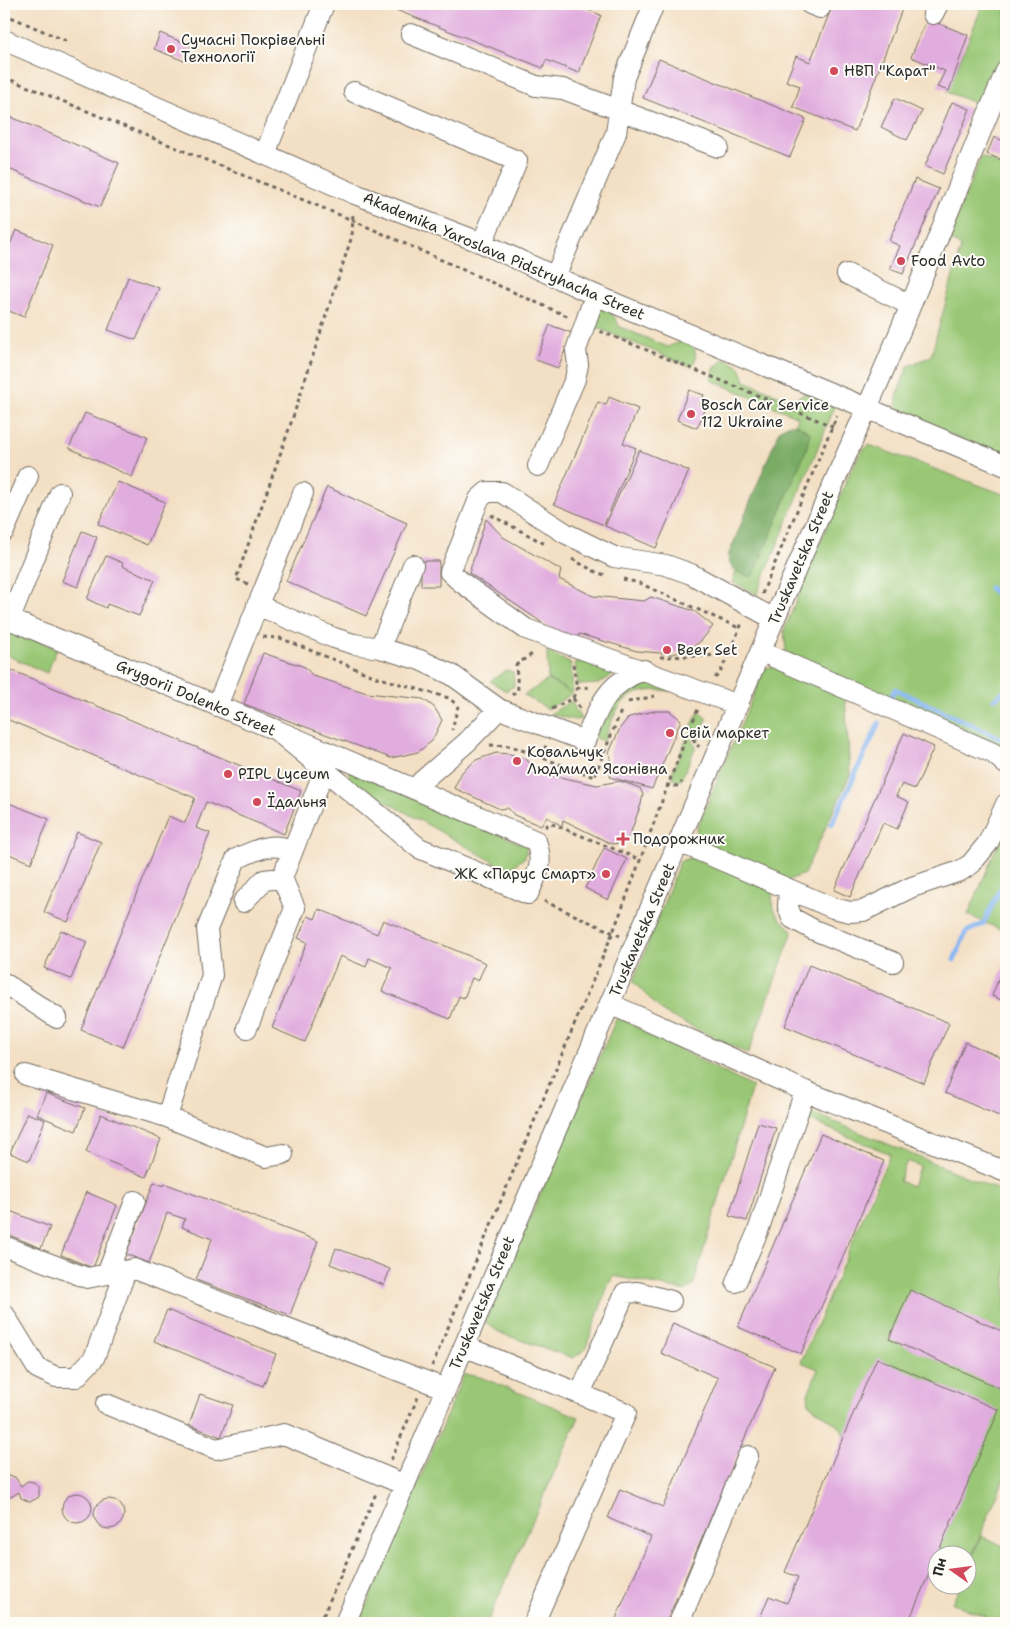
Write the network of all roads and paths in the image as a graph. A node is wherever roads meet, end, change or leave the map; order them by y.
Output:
1 (324, 4) edge
2 (654, 4) edge
3 (4, 14) edge
4 (411, 34) dead end
5 (4, 40) edge
6 (66, 41) dead end
7 (1006, 71) edge
8 (4, 76) edge
9 (354, 92) dead end
10 (619, 110) junction
11 (718, 147) dead end
12 (264, 154) junction
13 (355, 194) junction
14 (352, 220) junction
15 (482, 244) junction
16 (846, 274) dead end
17 (554, 277) junction
18 (595, 295) junction
19 (910, 306) junction
20 (584, 324) junction
21 (868, 407) junction
22 (838, 411) dead end
23 (832, 426) junction
24 (837, 428) dead end
25 (538, 466) dead end
26 (1006, 466) edge
27 (28, 476) dead end
28 (60, 492) dead end
29 (303, 493) dead end
30 (490, 514) dead end
31 (4, 531) edge
32 (552, 548) dead end
33 (568, 557) dead end
34 (413, 565) dead end
35 (613, 576) dead end
36 (622, 578) dead end
37 (260, 597) junction
38 (752, 608) junction
39 (7, 618) edge
40 (774, 619) junction
41 (739, 628) junction
42 (548, 638) junction
43 (260, 640) dead end
44 (380, 648) junction
45 (762, 652) junction
46 (727, 655) junction
47 (572, 660) dead end
48 (648, 663) junction
49 (594, 686) dead end
50 (577, 688) junction
51 (660, 696) dead end
52 (572, 698) junction
53 (705, 700) junction
54 (504, 703) junction
55 (738, 705) junction
56 (217, 706) junction
57 (551, 710) dead end
58 (581, 711) dead end
59 (276, 730) junction
60 (688, 732) junction
61 (450, 734) dead end
62 (703, 738) dead end
63 (486, 746) dead end
64 (699, 747) junction
65 (695, 754) dead end
66 (1006, 764) edge
67 (324, 771) junction
68 (685, 777) dead end
69 (666, 785) junction
70 (415, 789) junction
71 (1006, 804) edge
72 (540, 831) dead end
73 (679, 842) junction
74 (294, 850) junction
75 (641, 860) junction
76 (282, 878) junction
77 (789, 889) junction
78 (528, 894) junction
79 (243, 902) dead end
80 (613, 932) junction
81 (636, 944) junction
82 (893, 962) dead end
83 (4, 983) edge
84 (610, 1004) junction
85 (57, 1018) dead end
86 (247, 1028) dead end
87 (26, 1075) dead end
88 (805, 1091) junction
89 (167, 1117) junction
90 (283, 1154) dead end
91 (1006, 1172) edge
92 (135, 1200) dead end
93 (4, 1246) edge
94 (116, 1272) junction
95 (736, 1282) dead end
96 (671, 1301) dead end
97 (4, 1314) edge
98 (464, 1346) junction
99 (425, 1381) junction
100 (446, 1389) junction
101 (580, 1394) junction
102 (106, 1404) dead end
103 (748, 1456) dead end
104 (384, 1476) junction
105 (405, 1485) junction
106 (320, 1623) edge
107 (345, 1623) edge
108 (534, 1623) edge
109 (678, 1623) edge

1 - 12 street
2 - 10 street
3 - 6 path
4 - 10 street
5 - 12 street, Akademika Yaroslava Pidstryhacha Street
7 - 19 street, Truskavetska Street
8 - 14 path
9 - 15 street
10 - 11 street
10 - 17 street
12 - 13 street, Akademika Yaroslava Pidstryhacha Street
13 - 14 path
13 - 15 street, Akademika Yaroslava Pidstryhacha Street
14 - 20 path
14 - 37 path
15 - 17 street, Akademika Yaroslava Pidstryhacha Street
16 - 19 street
17 - 18 street, Akademika Yaroslava Pidstryhacha Street
18 - 20 street
18 - 21 street, Akademika Yaroslava Pidstryhacha Street
19 - 21 street, Truskavetska Street
20 - 23 path
20 - 25 street
21 - 26 street, Akademika Yaroslava Pidstryhacha Street
21 - 40 street, Truskavetska Street
22 - 23 path
23 - 24 path
23 - 38 path
27 - 31 street
28 - 39 street
29 - 37 street
30 - 32 path
33 - 35 path
34 - 44 street
36 - 41 path
37 - 44 street
37 - 56 street
38 - 40 street
38 - 41 path
38 - 42 street
39 - 56 street, Grygorii Dolenko Street
40 - 45 street, Truskavetska Street
41 - 46 path
42 - 48 street
42 - 54 path
43 - 61 path
44 - 54 street
45 - 55 street, Truskavetska Street
45 - 66 street
46 - 48 path
46 - 53 path
47 - 50 path
48 - 53 street
48 - 54 street
49 - 50 path
50 - 52 path
51 - 63 path
52 - 57 path
52 - 58 path
53 - 55 street
53 - 60 path
54 - 70 street
55 - 73 street, Truskavetska Street
56 - 59 street, Grygorii Dolenko Street
59 - 67 street, Grygorii Dolenko Street
59 - 70 street
60 - 64 path
60 - 69 path
62 - 64 path
64 - 65 path
67 - 74 street
67 - 78 street, Grygorii Dolenko Street
68 - 69 path
69 - 75 path
70 - 78 street
71 - 77 street
72 - 75 path
73 - 77 street
73 - 81 street, Truskavetska Street
74 - 76 street
74 - 89 street
75 - 80 path
76 - 79 street
76 - 86 street
77 - 82 street
78 - 80 path
80 - 81 path
80 - 99 path
81 - 84 street, Truskavetska Street
83 - 85 street
84 - 88 street
84 - 98 street, Truskavetska Street
87 - 89 street
88 - 91 street
88 - 95 street
89 - 90 street
92 - 94 street
93 - 94 street
94 - 97 street
94 - 99 street
96 - 101 street
98 - 100 street, Truskavetska Street
98 - 101 street
99 - 100 street
99 - 104 path
100 - 105 street, Truskavetska Street
101 - 108 street
102 - 104 street
103 - 109 street
104 - 105 street
104 - 106 path
105 - 107 street, Truskavetska Street

